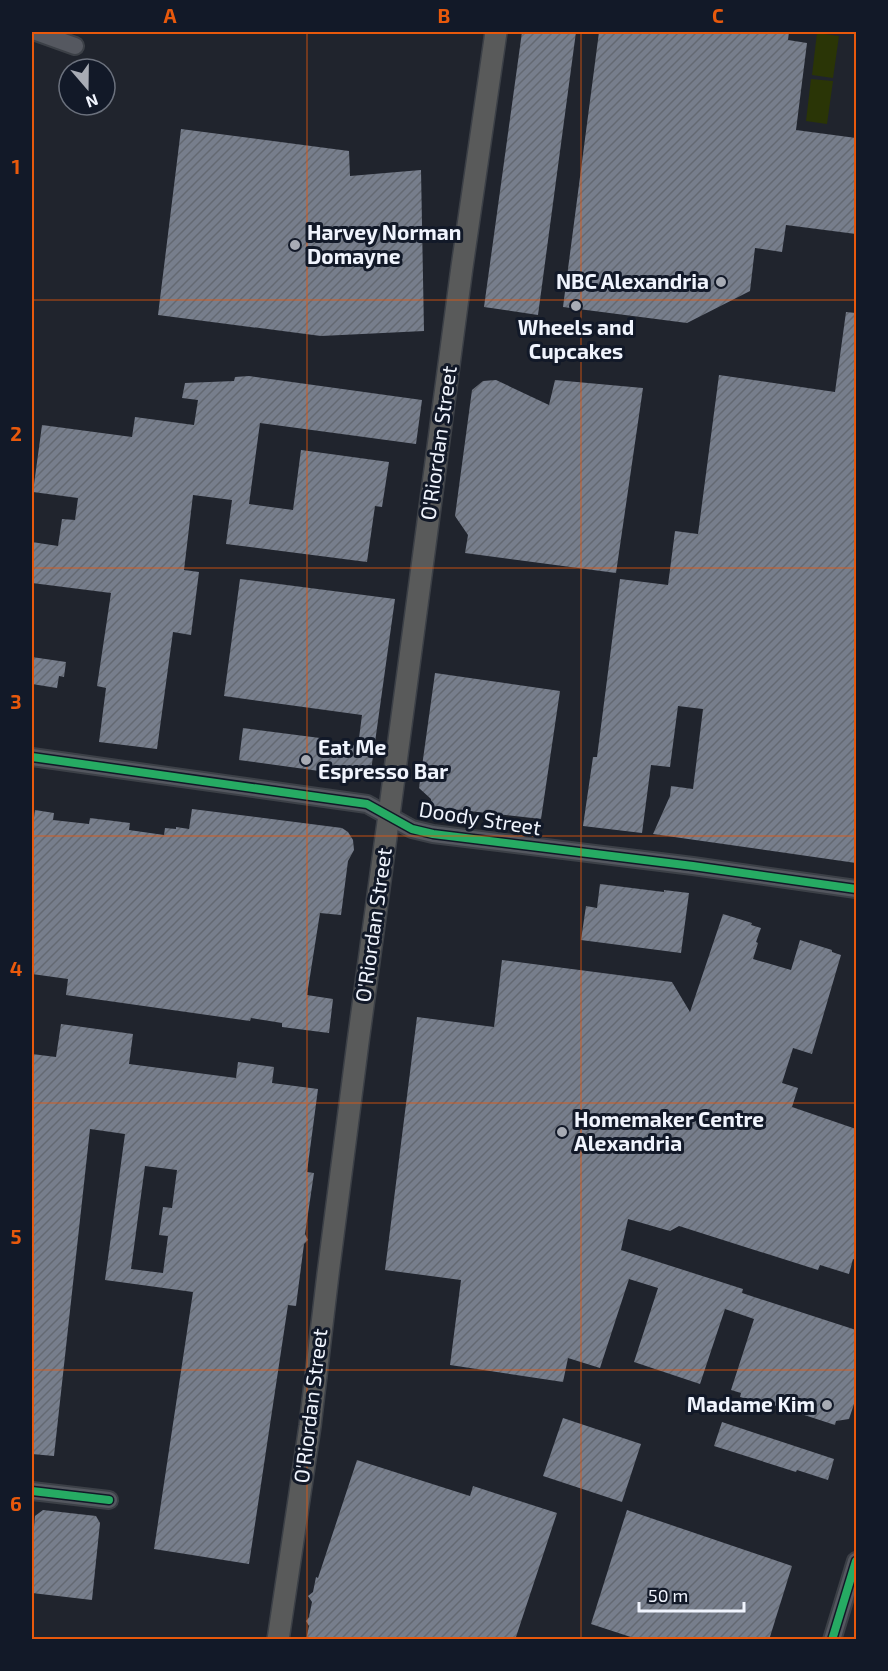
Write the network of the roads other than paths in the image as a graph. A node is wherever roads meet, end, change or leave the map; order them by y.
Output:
1 (36, 32) edge
2 (496, 32) edge
3 (75, 46) dead end
4 (32, 757) edge
5 (389, 815) junction
6 (856, 889) edge
7 (32, 1491) edge
8 (109, 1500) dead end
9 (856, 1561) edge
10 (278, 1640) edge
11 (832, 1640) edge

1 - 3 street
2 - 5 main road, O'Riordan Street
4 - 5 street, Doody Street
5 - 6 street, Doody Street
5 - 10 main road, O'Riordan Street
7 - 8 street
9 - 11 street

